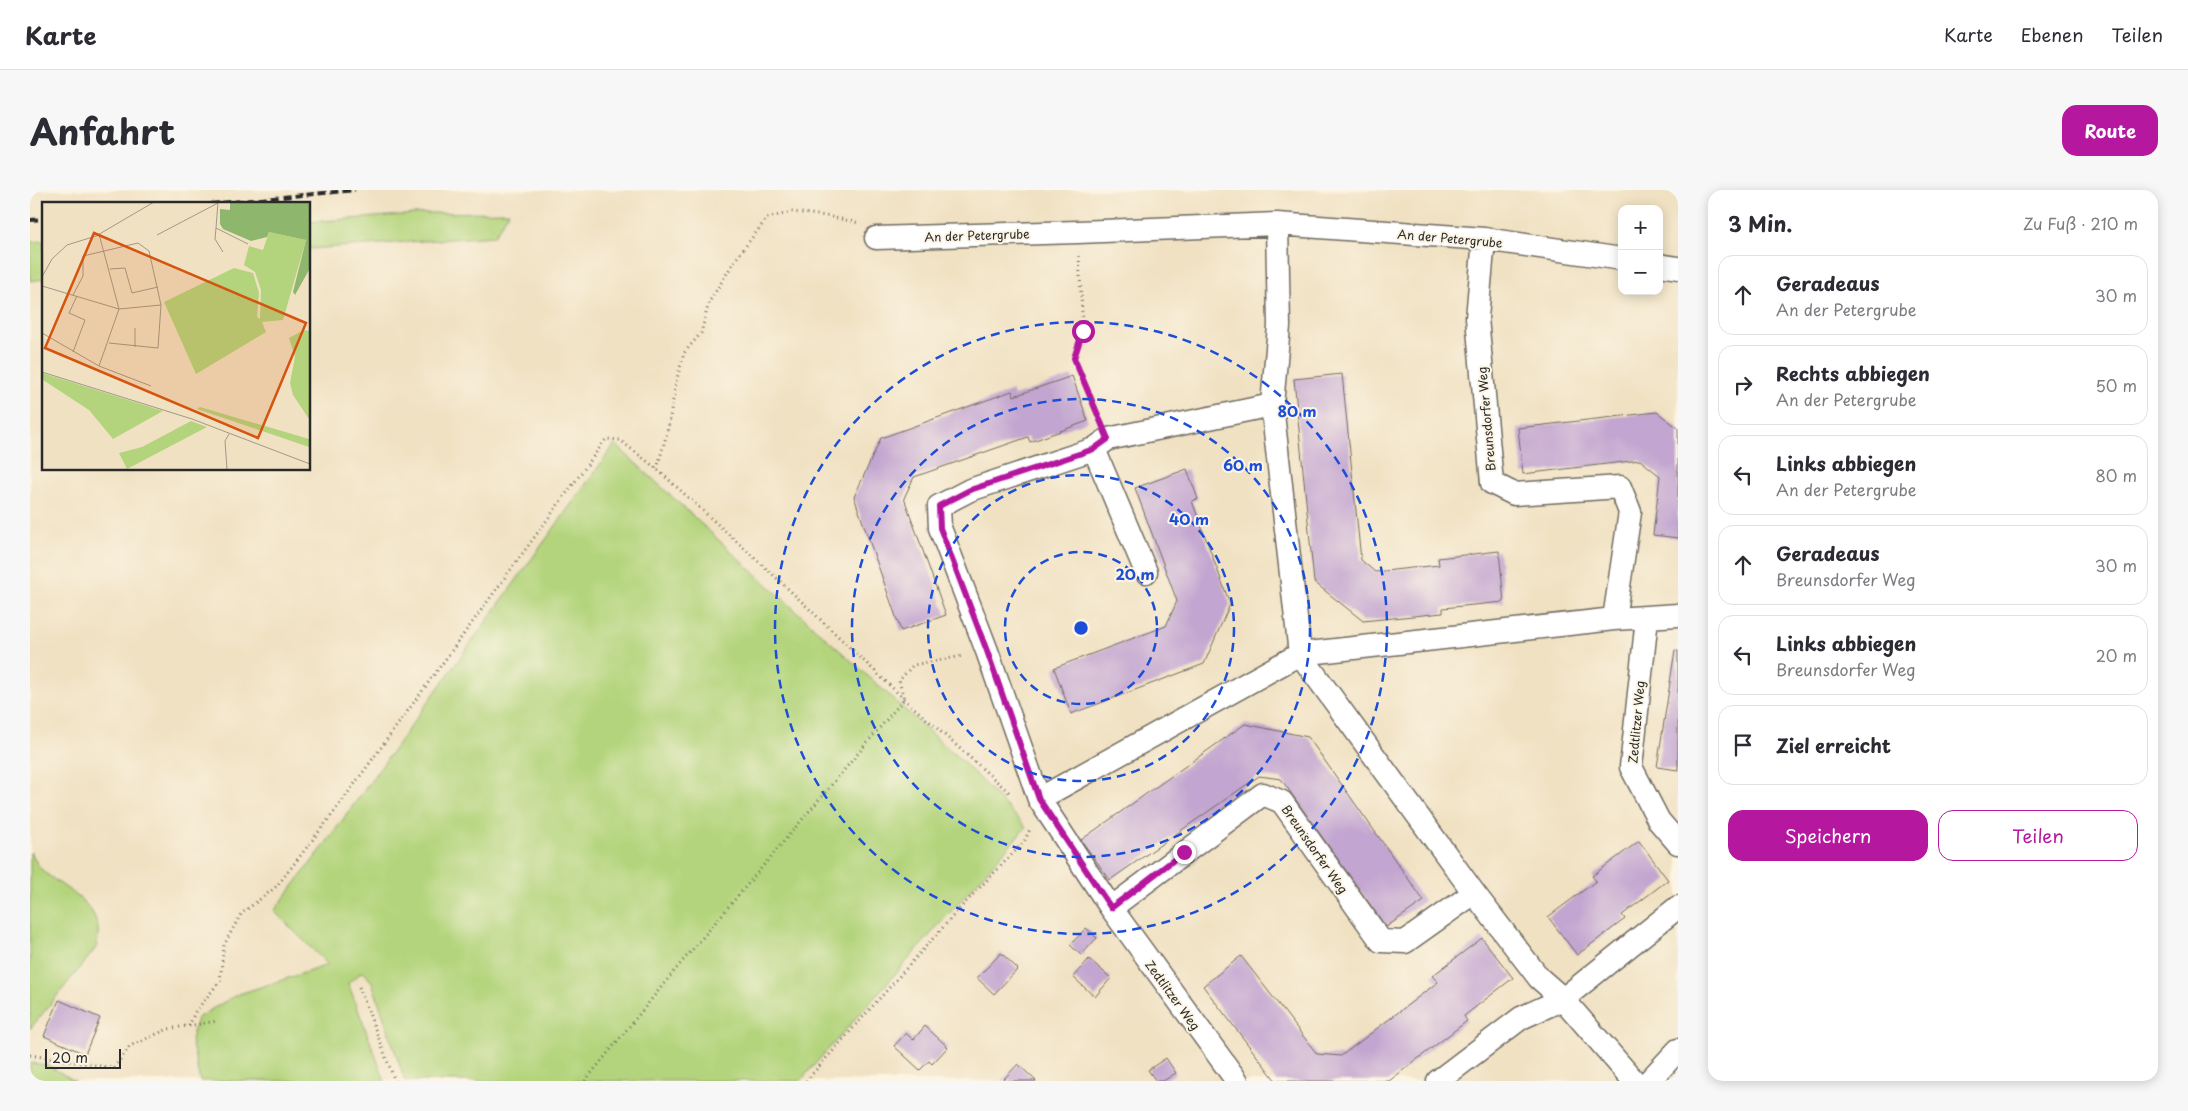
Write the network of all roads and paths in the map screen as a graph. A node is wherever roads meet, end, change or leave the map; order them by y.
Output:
1 (1277, 224) junction
2 (1078, 232) junction
3 (876, 238) joint
4 (1484, 239) junction
5 (1618, 258) edge
6 (1663, 266) edge
7 (1678, 268) edge
8 (1272, 405) junction
9 (1101, 444) junction
10 (656, 469) junction
11 (1146, 572) dead end
12 (1678, 615) edge
13 (1647, 618) junction
14 (1614, 619) junction
15 (987, 651) junction
16 (1300, 654) junction
17 (904, 699) junction
18 (1014, 796) dead end
19 (1043, 805) junction
20 (1678, 843) edge
21 (1474, 893) junction
22 (1678, 907) edge
23 (1111, 908) junction
24 (360, 987) dead end
25 (1563, 998) junction
26 (218, 1021) dead end
27 (189, 1026) junction
28 (1678, 1050) edge
29 (30, 1055) edge
30 (395, 1081) edge
31 (585, 1081) edge
32 (806, 1081) edge
33 (1237, 1081) edge
34 (1438, 1081) edge
35 (1634, 1081) edge
36 (1649, 1081) edge

1 - 2 street, An der Petergrube
1 - 4 street, An der Petergrube
1 - 8 street
2 - 3 street, An der Petergrube
2 - 9 path
3 - 10 path
4 - 5 street, An der Petergrube
4 - 14 street, Breunsdorfer Weg
6 - 7 street
8 - 9 street
8 - 16 street
9 - 11 street
9 - 15 street
10 - 17 path
10 - 27 path
12 - 13 street
13 - 14 street
13 - 20 street, Zedtlitzer Weg
14 - 16 street
15 - 17 path
15 - 19 street
16 - 19 street
16 - 21 street
17 - 18 path
17 - 31 path
19 - 23 street
19 - 32 path
21 - 23 street, Breunsdorfer Weg
21 - 25 street
22 - 25 street
23 - 33 street, Zedtlitzer Weg
24 - 30 path
25 - 34 street
25 - 35 street
26 - 27 path
27 - 29 path
28 - 36 street

